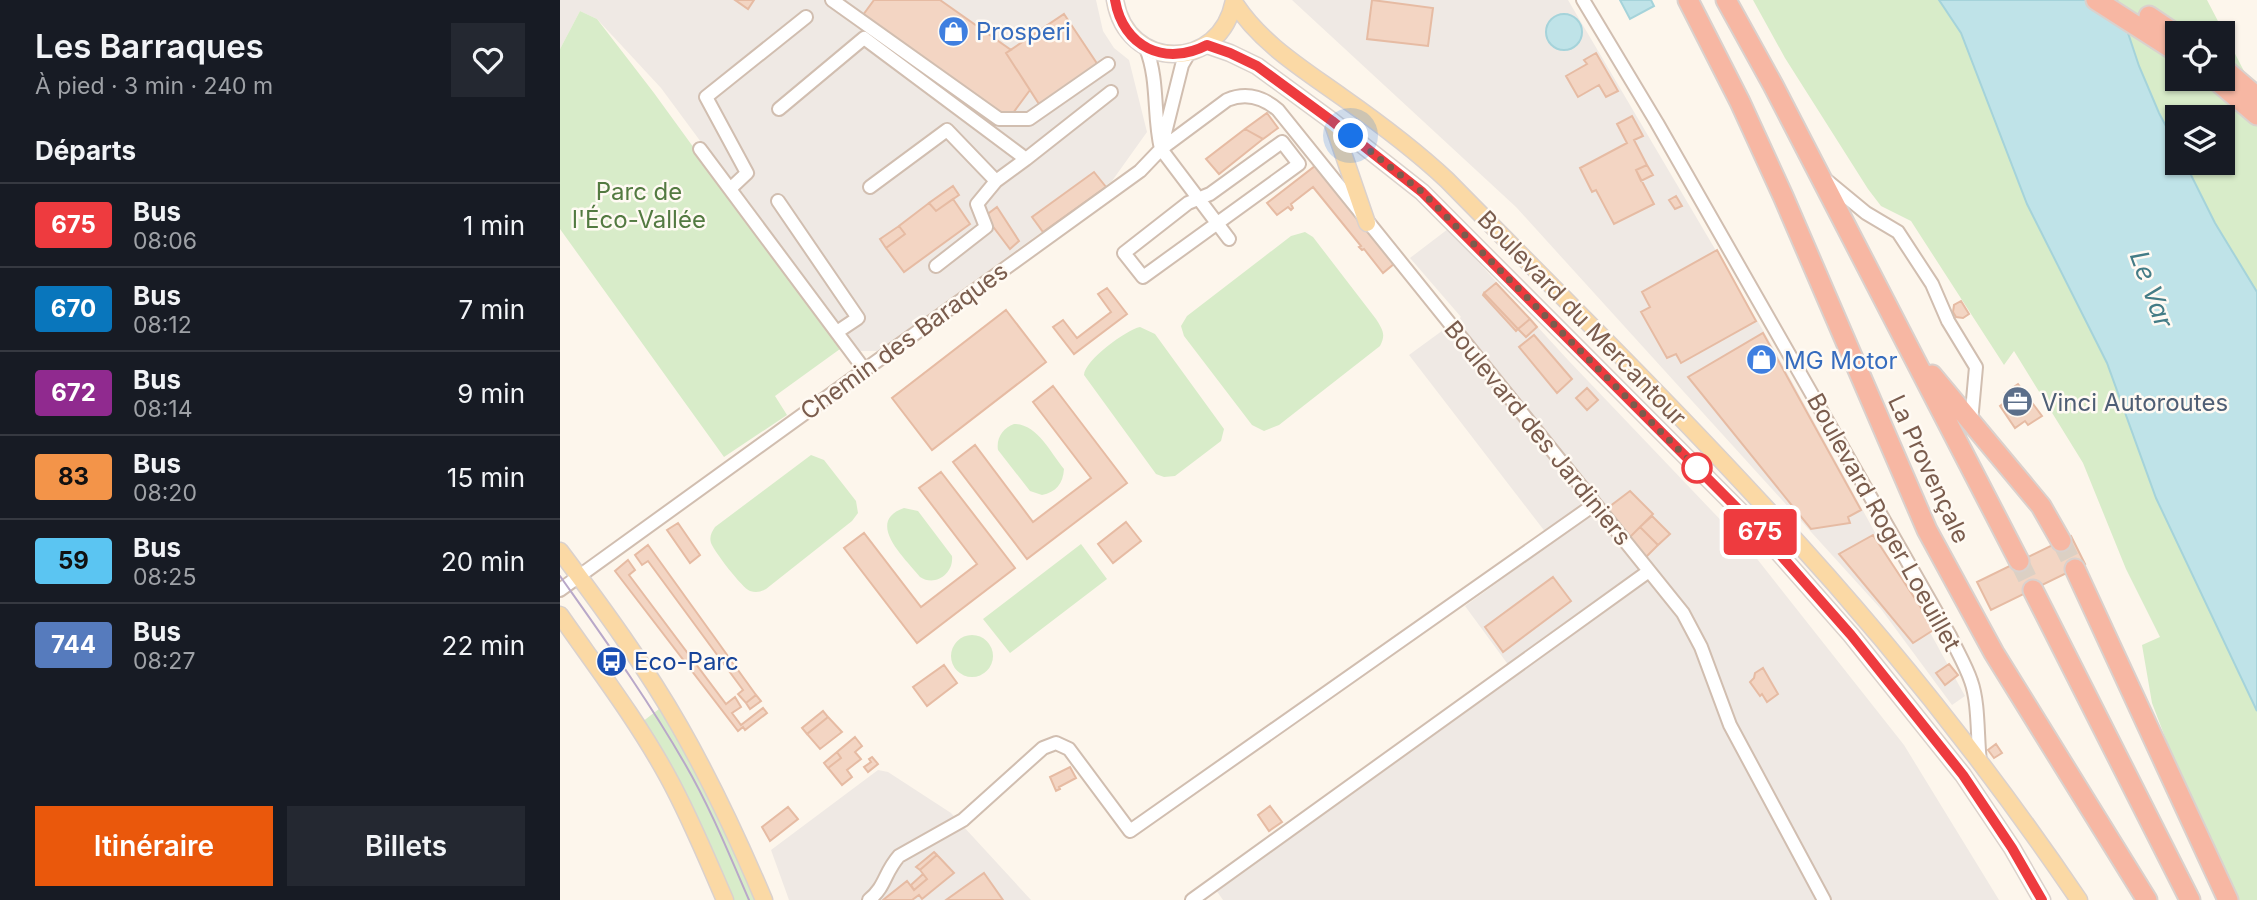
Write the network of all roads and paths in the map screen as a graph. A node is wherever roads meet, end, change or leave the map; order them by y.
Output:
1 (832, 0) edge
2 (1115, 0) edge
3 (1583, 0) edge
4 (1688, 0) edge
5 (1726, 0) edge
6 (2096, 0) edge
7 (2122, 0) edge
8 (1234, 1) edge
9 (806, 17) dead end
10 (2165, 27) edge
11 (2165, 43) edge
12 (1207, 45) junction
13 (1146, 48) junction
14 (1189, 53) junction
15 (1108, 64) dead end
16 (2235, 78) edge
17 (2229, 91) edge
18 (1111, 92) dead end
19 (2257, 97) edge
20 (779, 109) dead end
21 (2257, 115) edge
22 (1332, 121) junction
23 (700, 149) dead end
24 (1161, 149) junction
25 (1026, 159) junction
26 (1820, 175) junction
27 (996, 181) junction
28 (870, 187) dead end
29 (730, 189) junction
30 (1198, 198) junction
31 (778, 201) dead end
32 (1217, 222) junction
33 (1367, 223) junction
34 (1229, 239) dead end
35 (936, 266) dead end
36 (837, 332) junction
37 (1909, 348) junction
38 (864, 369) junction
39 (1970, 422) junction
40 (1595, 504) junction
41 (2061, 541) tunnel mouth
42 (560, 551) edge
43 (2019, 561) tunnel mouth
44 (2075, 569) tunnel mouth
45 (1648, 571) junction
46 (578, 577) junction
47 (560, 590) edge
48 (2033, 590) tunnel mouth
49 (560, 615) edge
50 (1981, 766) junction
51 (725, 900) edge
52 (764, 900) edge
53 (869, 900) edge
54 (1192, 900) edge
55 (1824, 900) edge
56 (2042, 900) edge
57 (2079, 900) edge
58 (2147, 900) edge
59 (2190, 900) edge
60 (2228, 900) edge

1 - 15 street
2 - 13 main road
3 - 50 street, Boulevard Roger Loeuillet
4 - 58 highway, La Provençale
5 - 26 highway, La Provençale
6 - 11 highway
7 - 10 highway
8 - 12 main road
8 - 50 main road, Boulevard du Mercantour
9 - 29 street
12 - 14 main road
12 - 22 main road, Boulevard du Mercantour
13 - 14 main road
13 - 24 street
14 - 24 street
16 - 19 highway
17 - 21 highway
18 - 25 street
20 - 25 street
22 - 33 main road
22 - 56 main road, Boulevard du Mercantour
23 - 29 street
24 - 30 street
24 - 33 street, Boulevard des Jardiniers
24 - 38 street, Chemin des Baraques
25 - 27 street
26 - 37 highway, La Provençale
26 - 39 street
27 - 28 street
27 - 35 street
29 - 36 street
30 - 32 street
30 - 32 street
30 - 32 street
31 - 36 street
32 - 34 street
33 - 40 street, Boulevard des Jardiniers
36 - 38 street
37 - 39 highway
37 - 43 highway, La Provençale
38 - 46 street, Chemin des Baraques
39 - 41 highway
40 - 45 street, Boulevard des Jardiniers
40 - 53 street
42 - 46 main road
44 - 60 highway
45 - 54 street
45 - 55 street, Boulevard des Jardiniers
46 - 47 street, Chemin des Baraques
46 - 52 main road
48 - 59 highway
49 - 51 main road
50 - 57 main road, Boulevard du Mercantour

